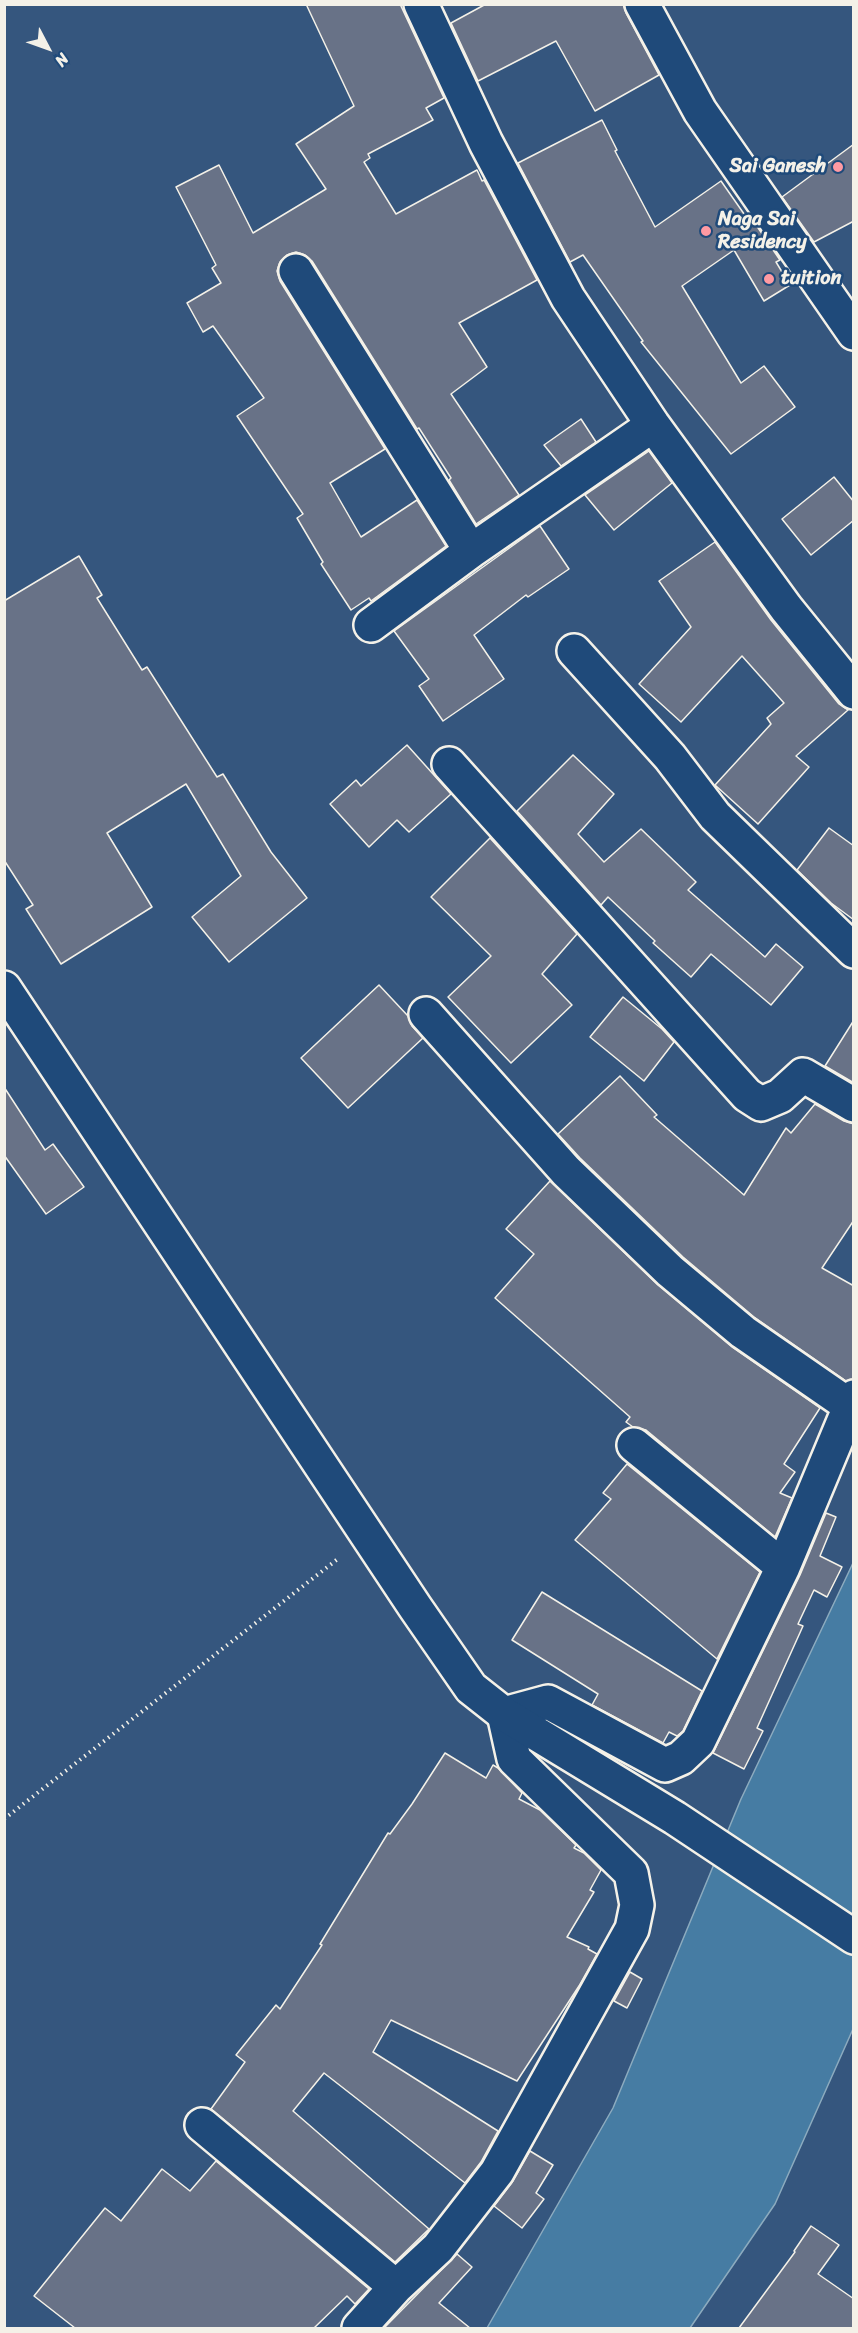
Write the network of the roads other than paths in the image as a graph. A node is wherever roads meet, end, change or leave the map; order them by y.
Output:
1 (421, 4) edge
2 (642, 4) edge
3 (296, 271) dead end
4 (854, 333) edge
5 (652, 425) junction
6 (471, 551) junction
7 (371, 626) dead end
8 (574, 651) dead end
9 (854, 692) edge
10 (449, 764) dead end
11 (854, 951) edge
12 (4, 988) edge
13 (426, 1014) dead end
14 (854, 1105) edge
15 (852, 1402) edge
16 (634, 1445) dead end
17 (783, 1568) junction
18 (504, 1714) junction
19 (854, 1937) edge
20 (202, 2125) dead end
21 (396, 2287) junction
22 (359, 2328) edge

1 - 5 street
2 - 4 street
3 - 6 street
5 - 6 street
5 - 9 street
6 - 7 street
8 - 11 street
10 - 14 street
12 - 18 street
13 - 15 street
15 - 17 street
16 - 17 street
17 - 18 street
18 - 19 street
18 - 21 street
20 - 21 street
21 - 22 street

